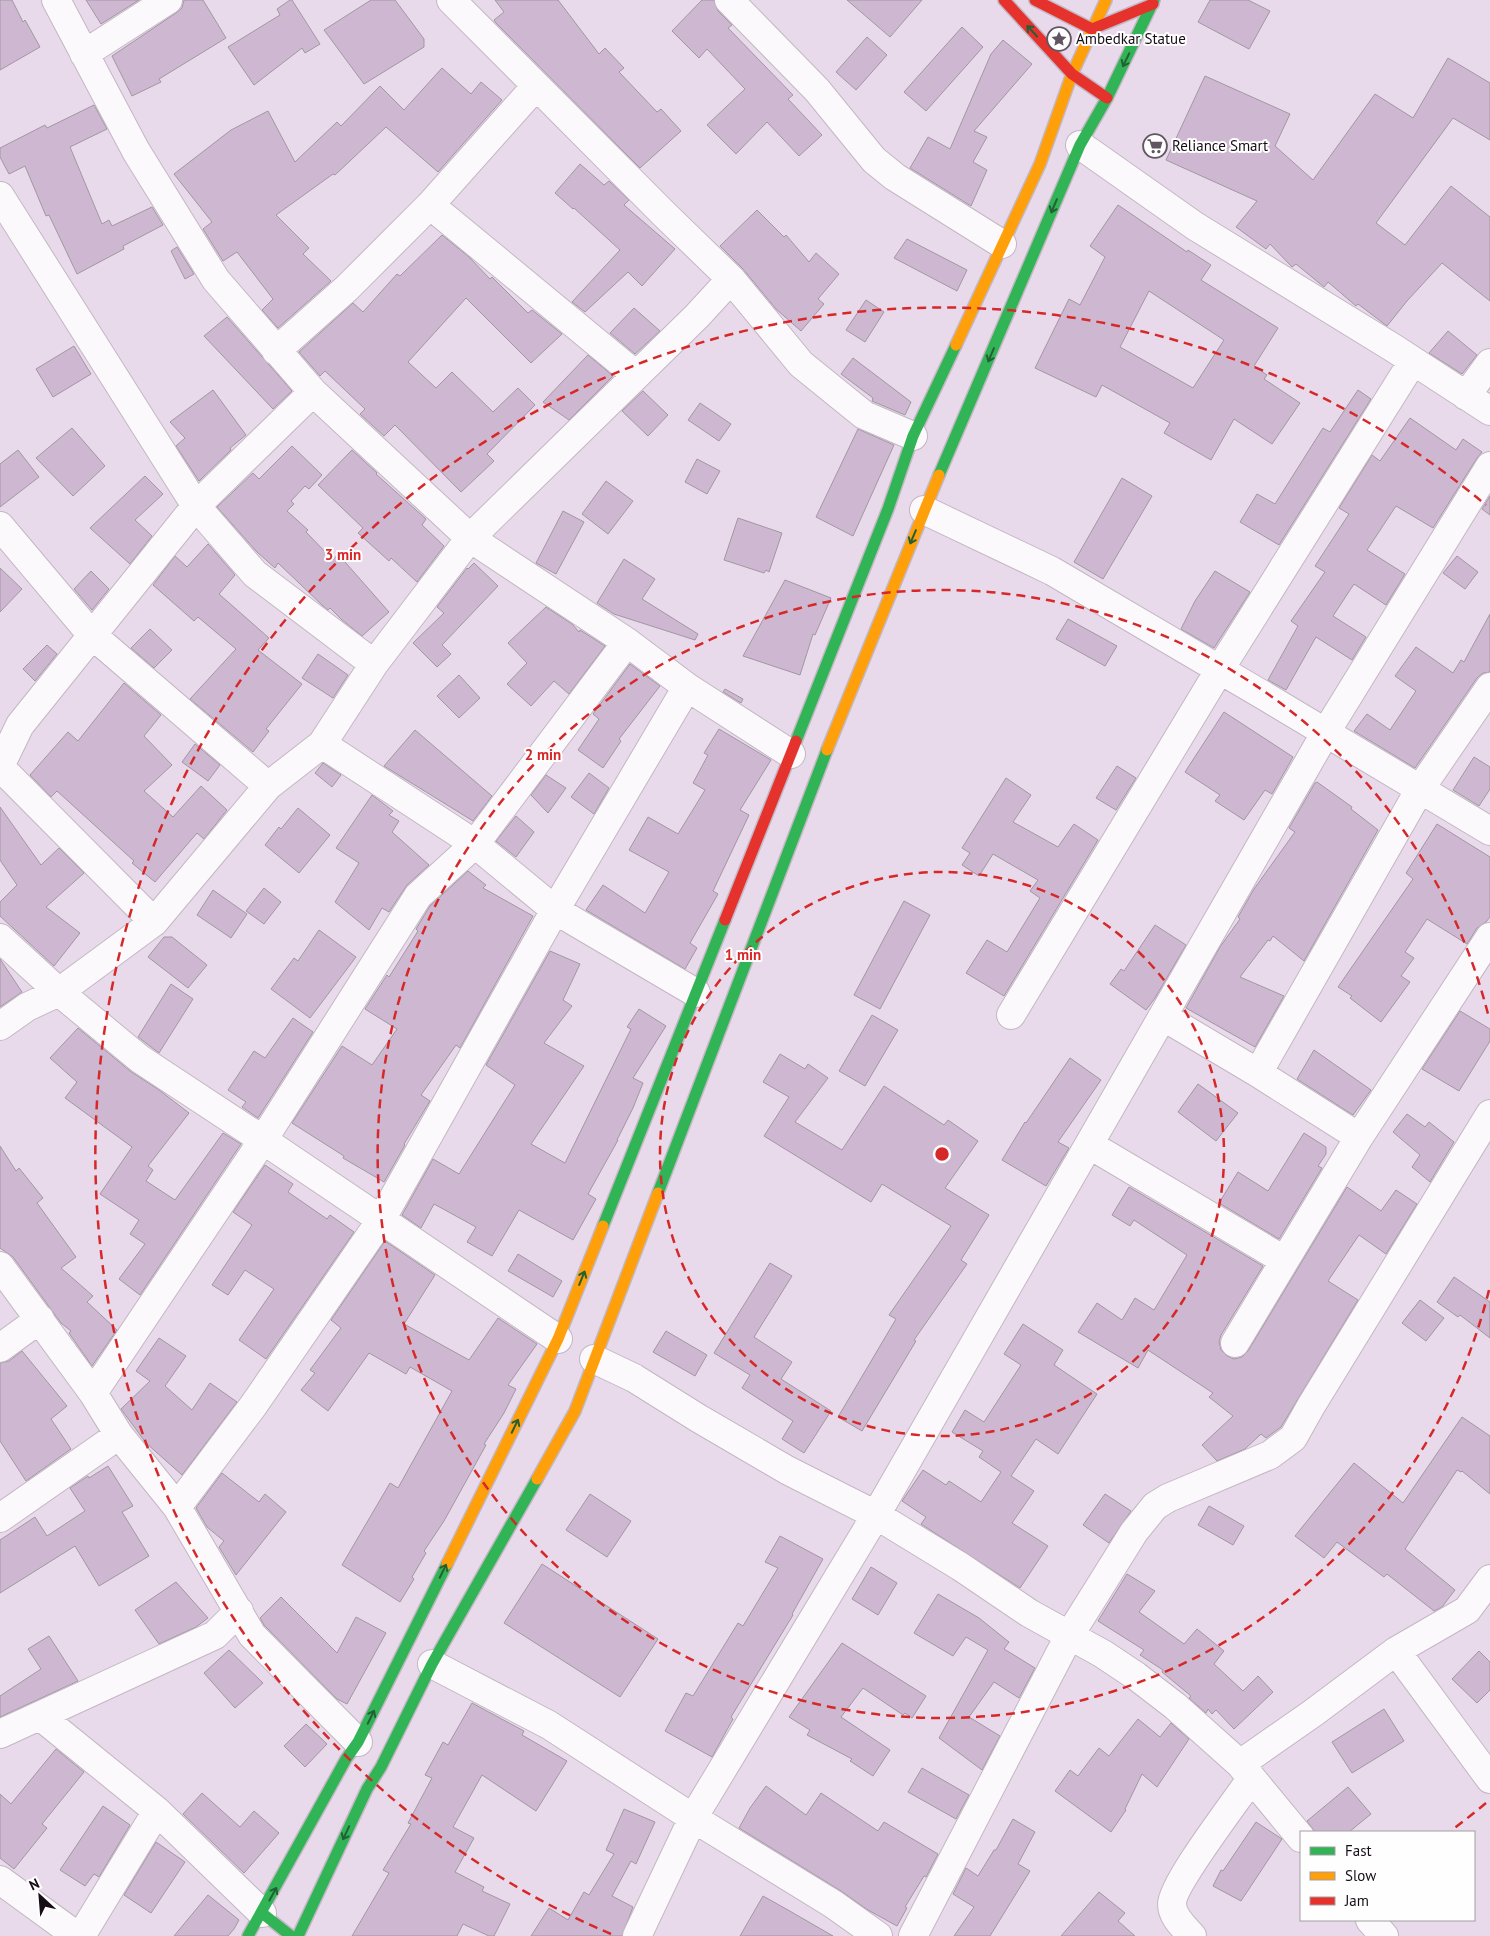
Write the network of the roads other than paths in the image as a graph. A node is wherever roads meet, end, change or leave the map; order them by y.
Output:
1 (56, 0) edge
2 (168, 0) edge
3 (451, 0) edge
4 (730, 0) edge
5 (1004, 0) edge
6 (1035, 0) edge
7 (1106, 0) edge
8 (1153, 2) edge
9 (1092, 29) junction
10 (84, 54) junction
11 (1072, 74) junction
12 (536, 86) junction
13 (1107, 98) junction
14 (1080, 145) junction
15 (0, 196) edge
16 (430, 205) junction
17 (1002, 244) junction
18 (732, 279) junction
19 (276, 351) junction
20 (1413, 361) junction
21 (1490, 363) edge
22 (636, 375) junction
23 (313, 392) junction
24 (1466, 396) junction
25 (1490, 411) edge
26 (913, 436) junction
27 (1490, 466) edge
28 (196, 506) junction
29 (924, 510) junction
30 (0, 526) edge
31 (470, 538) junction
32 (92, 634) junction
33 (627, 642) junction
34 (374, 664) junction
35 (1220, 669) junction
36 (687, 687) junction
37 (1490, 687) edge
38 (1326, 732) junction
39 (322, 744) junction
40 (790, 754) junction
41 (1, 759) edge
42 (268, 786) junction
43 (1420, 789) junction
44 (1490, 831) edge
45 (475, 844) junction
46 (555, 910) junction
47 (154, 922) junction
48 (1490, 937) edge
49 (0, 938) edge
50 (59, 992) junction
51 (696, 993) junction
52 (1011, 1015) dead end
53 (1164, 1017) junction
54 (0, 1026) edge
55 (1258, 1073) junction
56 (1490, 1114) edge
57 (1359, 1136) junction
58 (263, 1140) junction
59 (1090, 1145) junction
60 (381, 1220) junction
61 (1284, 1260) junction
62 (0, 1266) edge
63 (40, 1319) junction
64 (558, 1339) junction
65 (1235, 1342) dead end
66 (0, 1348) edge
67 (594, 1360) junction
68 (93, 1393) junction
69 (119, 1435) junction
70 (177, 1507) junction
71 (876, 1515) junction
72 (0, 1518) edge
73 (1490, 1579) edge
74 (239, 1611) junction
75 (1069, 1636) junction
76 (1396, 1652) junction
77 (432, 1664) junction
78 (40, 1716) junction
79 (0, 1734) edge
80 (358, 1742) junction
81 (1246, 1771) junction
82 (1490, 1779) edge
83 (157, 1811) junction
84 (693, 1818) junction
85 (1300, 1837) edge
86 (0, 1880) edge
87 (262, 1913) junction
88 (1371, 1921) edge
89 (78, 1936) edge
90 (81, 1936) edge
91 (248, 1936) edge
92 (291, 1936) edge
93 (298, 1936) edge
94 (637, 1936) edge
95 (878, 1936) edge
96 (913, 1936) edge
97 (1192, 1936) edge
98 (1384, 1936) edge

1 - 10 street
2 - 10 street
3 - 12 street
4 - 17 street
11 -> 5 main road
6 - 9 main road
7 - 9 main road
8 - 9 main road
8 -> 13 main road
9 - 11 main road
10 - 19 street
11 - 13 main road
11 - 17 main road
12 - 16 street
12 - 18 street
13 - 14 main road
14 - 20 street
14 -> 29 main road
15 - 28 street
16 - 19 street
16 - 22 street
17 - 26 main road
18 - 22 street
18 - 26 street
19 - 23 street
20 - 24 street
20 - 35 street
21 - 24 street
22 - 31 street
23 - 28 street
23 - 31 street
24 - 25 street
26 - 40 main road
27 - 38 street
28 - 32 street
28 - 34 street
29 - 35 street
29 -> 67 main road
30 - 32 street
31 - 33 street
31 - 34 street
32 - 41 street
32 - 42 street
33 - 36 street
33 - 45 street
34 - 39 street
35 - 38 street
35 - 52 street
36 - 40 street
36 - 46 street
37 - 43 street
38 - 43 street
38 - 53 street
39 - 42 street
39 - 45 street
40 - 51 main road
41 - 47 street
42 - 47 street
43 - 44 street
43 - 55 street
45 - 46 street
45 - 58 street
46 - 51 street
46 - 60 street
47 - 50 street
48 - 57 street
49 - 50 street
50 - 54 street
50 - 58 street
64 -> 51 main road
53 - 55 street
53 - 59 street
55 - 57 street
56 - 75 street
57 - 61 street
58 - 60 street
58 - 68 street
59 - 61 street
59 - 71 street
60 - 64 street
60 - 70 street
61 - 65 street
62 - 63 street
63 - 66 street
63 - 68 street
80 -> 64 main road
67 - 71 street
67 - 77 main road
68 - 69 street
69 - 70 street
69 - 72 street
70 - 74 street
71 - 75 street
71 - 84 street
73 - 76 street
74 - 78 street
74 - 80 street
75 - 81 street
75 - 96 street
76 - 81 street
76 - 82 street
77 - 84 street
77 -> 93 main road
78 - 79 street
78 - 83 street
87 -> 80 main road
81 - 85 street
81 - 97 street
83 - 87 street
83 - 90 street
84 - 94 street
84 - 95 street
86 - 89 street
87 - 91 main road
87 - 92 main road
88 - 98 street

